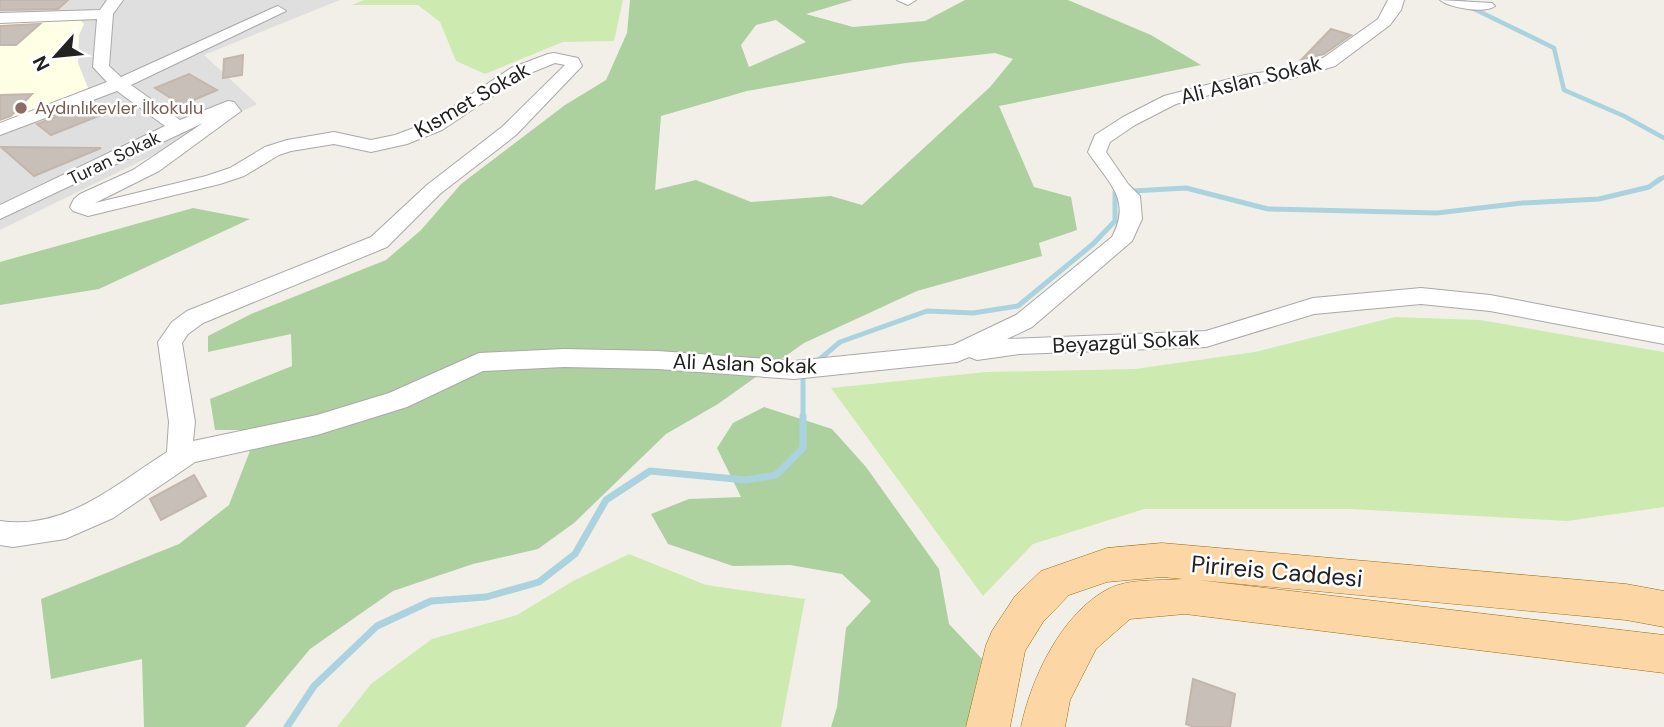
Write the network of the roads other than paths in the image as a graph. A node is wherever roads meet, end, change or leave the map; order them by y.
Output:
1 (26, 0) edge
2 (115, 0) edge
3 (1396, 0) edge
4 (278, 11) dead end
5 (105, 14) junction
6 (2, 18) edge
7 (119, 84) junction
8 (228, 106) joint
9 (178, 127) junction
10 (0, 129) edge
11 (0, 214) edge
12 (1664, 336) edge
13 (957, 353) junction
14 (188, 453) junction
15 (0, 533) edge
16 (1664, 609) edge
17 (1664, 654) edge
18 (988, 727) edge
19 (1043, 727) edge

1 - 6 street
2 - 5 street
3 - 13 street, Ali Aslan Sokak
4 - 7 street
5 - 6 street
5 - 7 street
7 - 9 street
7 - 10 street
8 - 9 street, Turan Sokak
8 - 14 street, Kısmet Sokak
9 - 11 street, Turan Sokak
12 - 13 street, Beyazgül Sokak
13 - 14 street, Ali Aslan Sokak
14 - 15 street, Ali Aslan Sokak
16 - 18 main road, Pirireis Caddesi
17 - 19 main road, Pirireis Caddesi

